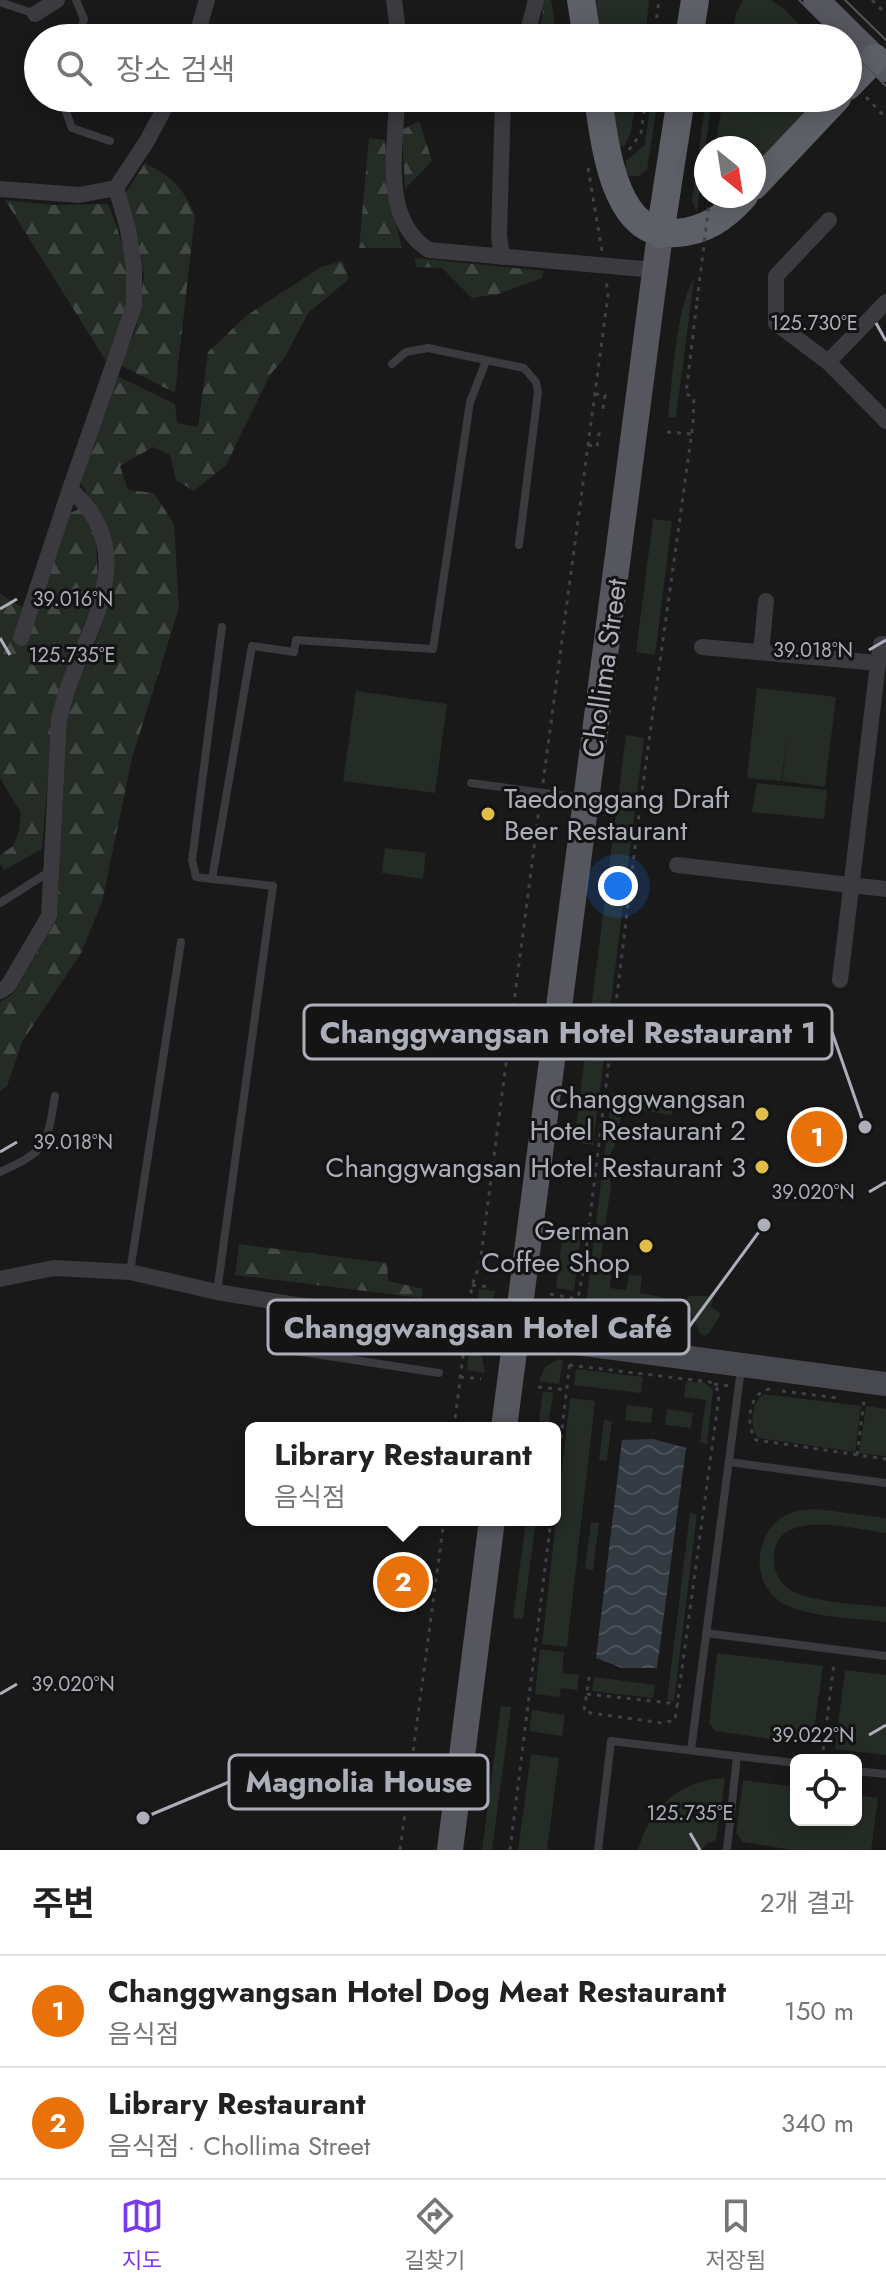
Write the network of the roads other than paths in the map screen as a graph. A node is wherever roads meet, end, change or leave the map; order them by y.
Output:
1 (57, 0) edge
2 (76, 0) edge
3 (207, 0) edge
4 (394, 0) edge
5 (536, 0) edge
6 (581, 0) edge
7 (695, 0) edge
8 (816, 0) edge
9 (0, 2) edge
10 (35, 14) joint
11 (83, 24) edge
12 (200, 24) edge
13 (397, 24) edge
14 (530, 24) edge
15 (585, 24) edge
16 (691, 24) edge
17 (841, 24) edge
18 (862, 45) edge
19 (881, 63) edge
20 (862, 77) edge
21 (66, 112) edge
22 (163, 112) edge
23 (397, 112) edge
24 (503, 112) edge
25 (600, 112) edge
26 (679, 112) edge
27 (823, 112) edge
28 (110, 141) dead end
29 (766, 173) edge
30 (116, 188) junction
31 (0, 189) edge
32 (733, 208) edge
33 (829, 220) dead end
34 (660, 234) junction
35 (502, 257) junction
36 (655, 270) junction
37 (886, 302) edge
38 (486, 361) junction
39 (828, 362) junction
40 (392, 364) dead end
41 (886, 421) edge
42 (70, 489) junction
43 (519, 545) dead end
44 (766, 601) dead end
45 (222, 627) dead end
46 (21, 638) dead end
47 (886, 644) edge
48 (702, 647) dead end
49 (761, 652) junction
50 (878, 663) junction
51 (471, 783) dead end
52 (585, 798) junction
53 (677, 865) dead end
54 (53, 869) junction
55 (212, 879) junction
56 (851, 886) junction
57 (886, 889) edge
58 (0, 903) edge
59 (181, 942) dead end
60 (840, 980) dead end
61 (0, 991) edge
62 (55, 1096) dead end
63 (0, 1172) edge
64 (130, 1272) junction
65 (0, 1279) edge
66 (217, 1292) junction
67 (296, 1305) junction
68 (516, 1335) junction
69 (742, 1364) junction
70 (439, 1373) dead end
71 (880, 1394) edge
72 (505, 1422) edge
73 (729, 1462) junction
74 (886, 1483) edge
75 (491, 1526) edge
76 (706, 1633) junction
77 (886, 1656) edge
78 (691, 1750) junction
79 (737, 1756) junction
80 (790, 1762) edge
81 (862, 1772) edge
82 (886, 1774) edge
83 (450, 1850) edge
84 (598, 1850) edge
85 (727, 1850) edge

1 - 10 street
2 - 11 lane
3 - 12 street
4 - 13 street
5 - 14 street
6 - 15 highway
7 - 16 highway
8 - 17 main road
9 - 10 lane
18 - 19 main road
19 - 20 highway
21 - 28 lane
22 - 30 street
23 - 35 street
24 - 35 street
25 - 34 highway
26 - 34 highway, Chollima Street
27 - 29 highway
30 - 31 street
30 - 42 street
32 - 34 highway
33 - 39 street
34 - 36 main road, Chollima Street
35 - 36 street
36 - 52 main road, Chollima Street
37 - 39 street
38 - 40 lane
38 - 43 lane
38 - 55 lane
39 - 41 street
42 - 46 street
42 - 54 street
44 - 49 street
45 - 55 lane
47 - 50 street
48 - 49 street
49 - 50 street
50 - 56 street
51 - 52 lane
52 - 68 main road, Chollima Street
53 - 56 street
54 - 58 lane
54 - 61 street
55 - 66 lane
56 - 57 street
56 - 60 street
59 - 64 lane
62 - 63 lane
64 - 65 street
64 - 66 street
66 - 67 street
67 - 68 street
67 - 70 lane
68 - 69 main road
68 - 72 main road, Chollima Street
69 - 71 main road
69 - 73 lane
73 - 74 lane
73 - 76 lane
75 - 83 main road
76 - 77 lane
76 - 78 lane
78 - 79 lane
78 - 84 lane
79 - 80 lane
79 - 85 lane
81 - 82 lane

